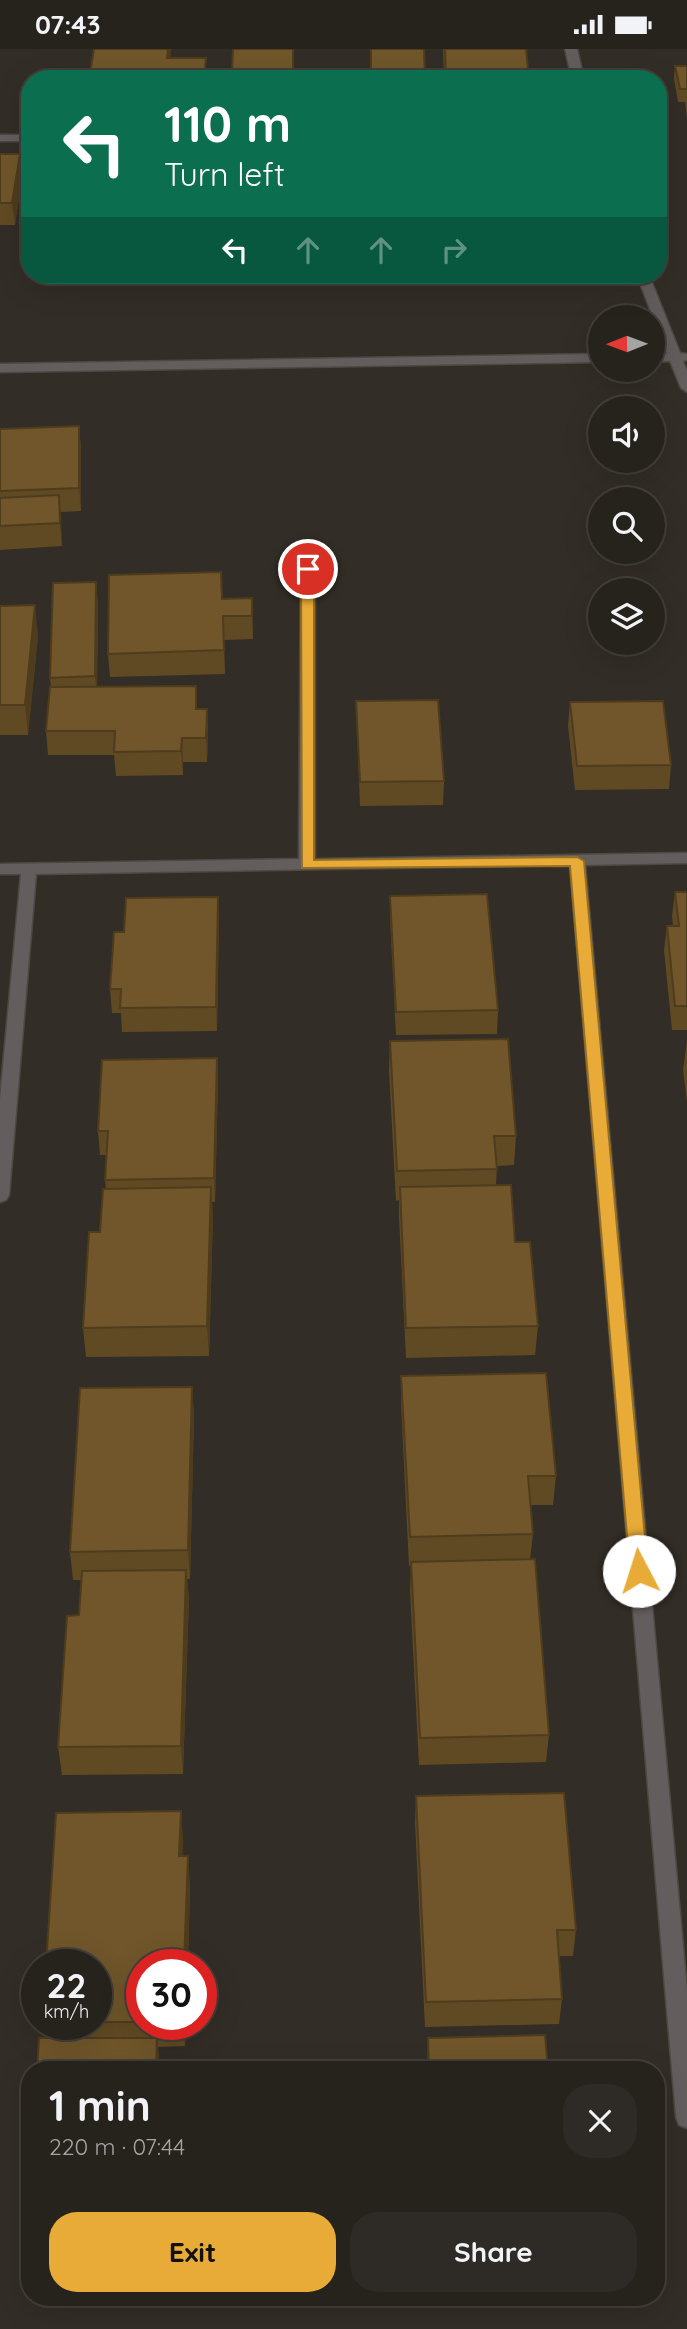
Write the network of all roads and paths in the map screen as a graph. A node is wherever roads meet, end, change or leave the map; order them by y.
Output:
1 (571, 49) edge
2 (576, 70) edge
3 (0, 138) edge
4 (21, 138) edge
5 (647, 284) edge
6 (681, 357) edge
7 (588, 358) edge
8 (0, 368) edge
9 (687, 388) edge
10 (308, 569) dead end
11 (687, 858) edge
12 (577, 861) junction
13 (307, 865) junction
14 (29, 869) junction
15 (0, 870) edge
16 (0, 1195) edge
17 (687, 2117) edge

1 - 2 street
3 - 4 street
5 - 6 street
6 - 9 street
7 - 8 street
10 - 13 street
11 - 12 street
12 - 13 street
12 - 17 street
13 - 14 street
14 - 15 street
14 - 16 street

